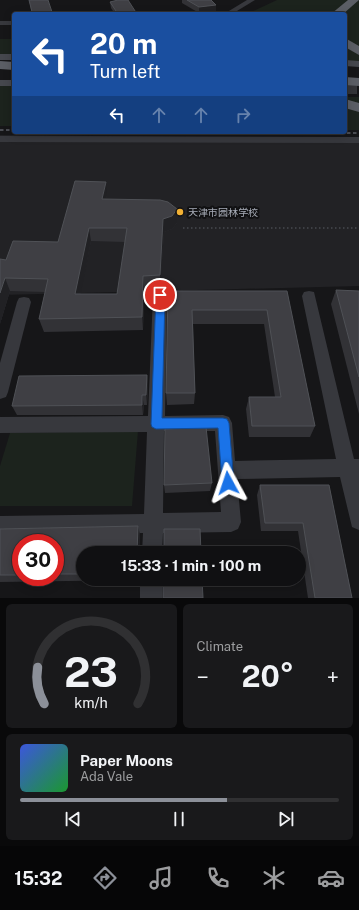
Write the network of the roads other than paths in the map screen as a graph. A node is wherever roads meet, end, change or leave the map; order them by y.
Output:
1 (252, 0) edge
2 (354, 0) edge
3 (231, 12) edge
4 (339, 12) edge
5 (0, 23) edge
6 (12, 23) edge
7 (347, 43) edge
8 (359, 51) edge
9 (0, 57) edge
10 (12, 57) edge
11 (0, 61) edge
12 (12, 61) edge
13 (347, 63) edge
14 (359, 64) edge
15 (347, 76) edge
16 (359, 77) edge
17 (347, 81) edge
18 (359, 82) edge
19 (347, 89) edge
20 (359, 90) edge
21 (347, 94) edge
22 (359, 94) edge
23 (347, 104) edge
24 (359, 108) edge
25 (0, 139) edge
26 (359, 140) edge
27 (160, 295) dead end
28 (309, 296) dead end
29 (24, 302) dead end
30 (0, 392) edge
31 (156, 424) junction
32 (0, 425) edge
33 (353, 468) edge
34 (227, 470) junction
35 (359, 520) edge
36 (153, 524) junction
37 (0, 526) edge
38 (152, 546) edge
39 (151, 586) edge
40 (151, 598) edge

1 - 3 street
2 - 4 highway
5 - 6 street
7 - 8 highway
9 - 10 main road
11 - 12 highway
13 - 14 main road
15 - 16 highway
17 - 18 highway
19 - 20 highway
21 - 22 highway
23 - 24 highway
25 - 26 street
27 - 31 street
28 - 33 street
29 - 30 street
31 - 32 street
31 - 34 street
31 - 36 street
33 - 34 street
33 - 35 street
34 - 36 street
36 - 37 street
36 - 38 street
39 - 40 street

